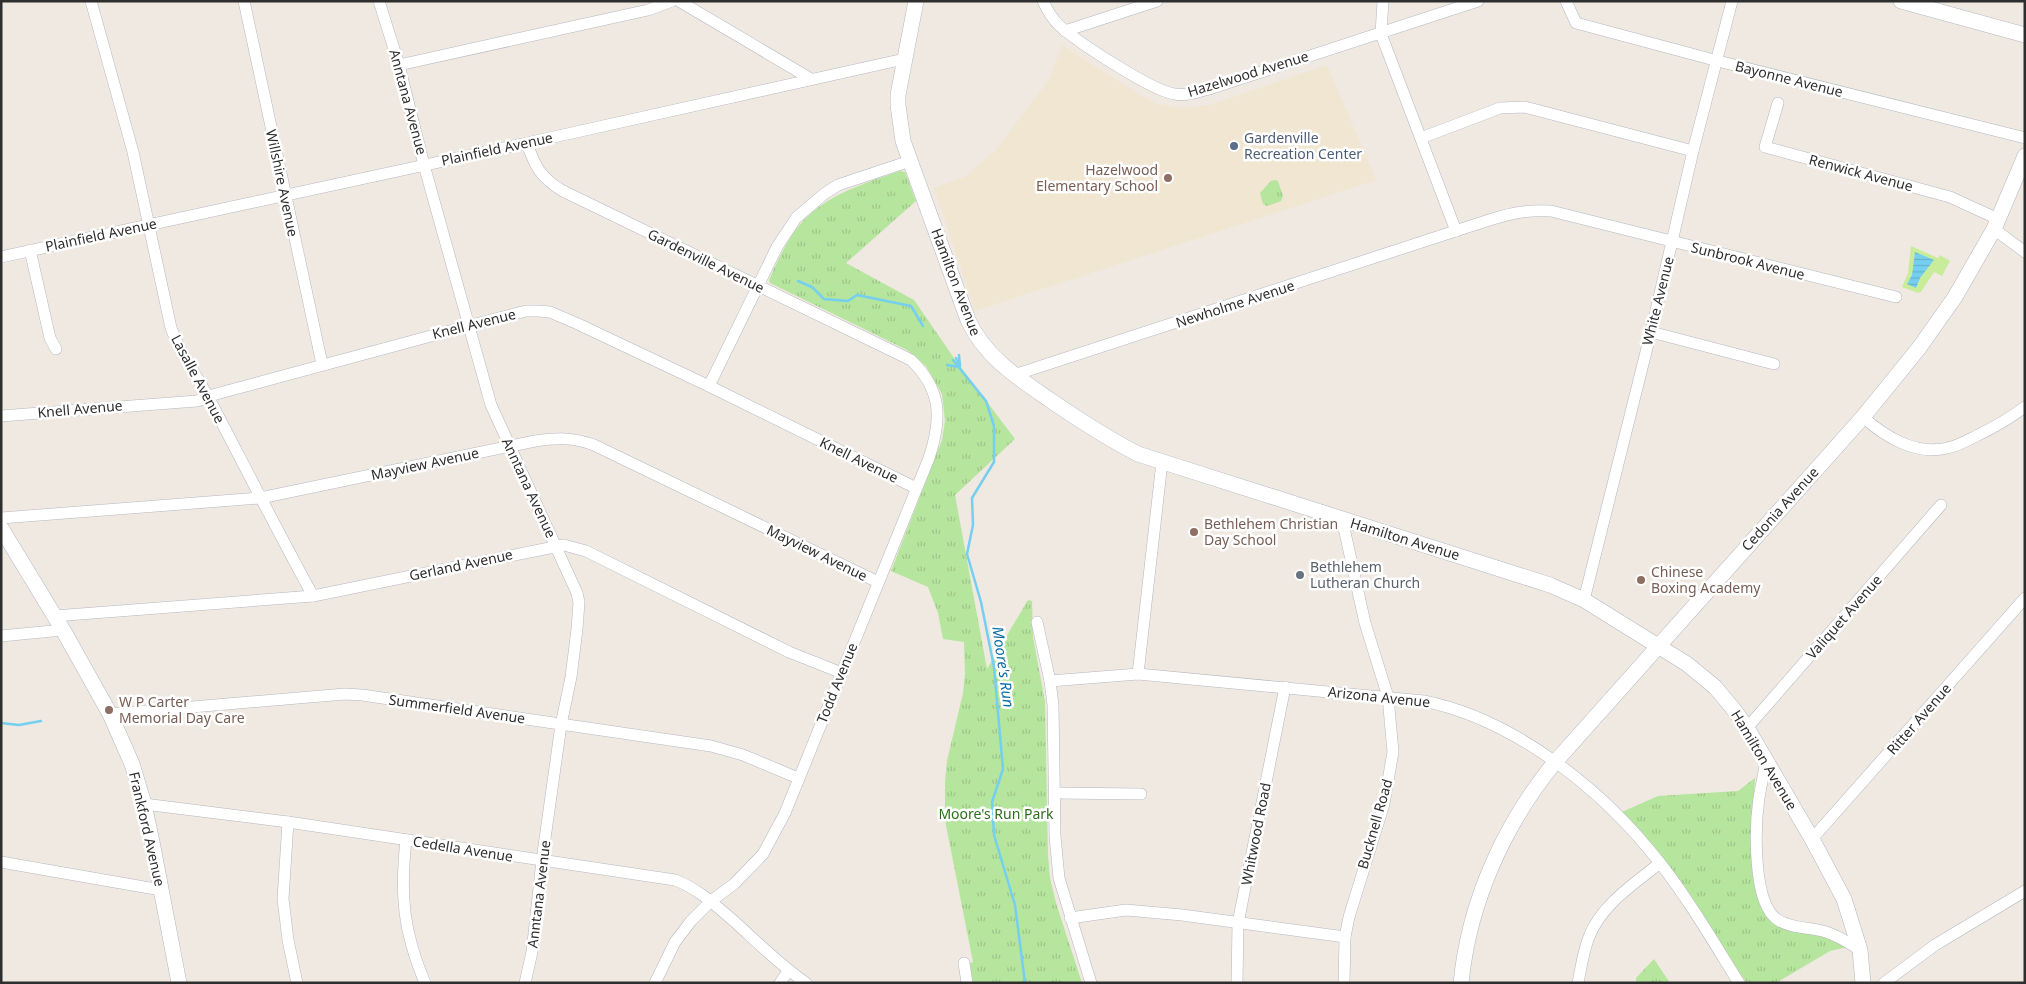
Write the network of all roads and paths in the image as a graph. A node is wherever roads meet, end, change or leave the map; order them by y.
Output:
1 (91, 1) edge
2 (244, 1) edge
3 (379, 1) edge
4 (672, 1) edge
5 (680, 1) edge
6 (916, 1) edge
7 (1043, 1) edge
8 (1157, 1) edge
9 (1383, 1) edge
10 (1478, 1) edge
11 (1566, 1) edge
12 (1732, 1) edge
13 (1901, 1) edge
14 (1065, 31) junction
15 (1381, 34) junction
16 (2025, 36) edge
17 (904, 59) junction
18 (1718, 61) junction
19 (399, 65) junction
20 (811, 79) junction
21 (1778, 102) dead end
22 (1421, 138) junction
23 (2025, 138) edge
24 (528, 143) junction
25 (1693, 151) junction
26 (2025, 156) edge
27 (910, 162) junction
28 (424, 165) junction
29 (284, 195) junction
30 (1996, 224) junction
31 (149, 225) junction
32 (1456, 231) junction
33 (1672, 243) junction
34 (30, 250) junction
35 (2025, 252) edge
36 (1, 257) edge
37 (758, 286) junction
38 (1896, 297) dead end
39 (468, 326) junction
40 (1651, 332) junction
41 (56, 349) dead end
42 (905, 357) joint
43 (322, 364) junction
44 (1774, 364) dead end
45 (1014, 375) junction
46 (709, 386) junction
47 (209, 397) junction
48 (2025, 407) edge
49 (1, 416) edge
50 (1863, 417) junction
51 (509, 447) junction
52 (1162, 462) junction
53 (916, 488) junction
54 (260, 498) junction
55 (1941, 506) dead end
56 (1, 518) edge
57 (1342, 519) junction
58 (1, 528) edge
59 (556, 546) junction
60 (878, 582) junction
61 (313, 596) junction
62 (2025, 598) edge
63 (1584, 600) junction
64 (54, 616) junction
65 (1037, 622) dead end
66 (63, 630) junction
67 (1, 636) edge
68 (1658, 646) junction
69 (842, 673) junction
70 (1138, 674) junction
71 (1050, 681) junction
72 (1285, 687) junction
73 (1388, 697) junction
74 (110, 714) junction
75 (562, 724) junction
76 (1747, 728) junction
77 (1766, 760) junction
78 (1556, 761) junction
79 (798, 778) junction
80 (1056, 793) junction
81 (1141, 794) dead end
82 (144, 804) junction
83 (288, 822) junction
84 (1812, 839) junction
85 (406, 840) junction
86 (542, 860) junction
87 (1, 862) edge
88 (1660, 863) junction
89 (161, 890) junction
90 (2025, 891) edge
91 (712, 901) junction
92 (1070, 918) junction
93 (1238, 923) junction
94 (1345, 938) junction
95 (1860, 950) junction
96 (964, 963) dead end
97 (788, 971) junction
98 (179, 983) edge
99 (297, 983) edge
100 (425, 983) edge
101 (525, 983) edge
102 (655, 983) edge
103 (780, 983) edge
104 (806, 983) edge
105 (967, 983) edge
106 (1090, 983) edge
107 (1237, 983) edge
108 (1344, 983) edge
109 (1461, 983) edge
110 (1578, 983) edge
111 (1739, 983) edge
112 (1863, 983) edge
113 (1884, 983) edge

1 - 31 street, Lasalle Avenue
2 - 29 street, Willshire Avenue
3 - 19 street, Anntana Avenue
4 - 19 street
5 - 20 street
6 - 17 street, Hamilton Avenue
7 - 14 street, Hazelwood Avenue
8 - 14 street
9 - 15 street
10 - 15 street, Hazelwood Avenue
11 - 18 street, Bayonne Avenue
12 - 18 street, White Avenue
13 - 16 street
14 - 15 street, Hazelwood Avenue
15 - 22 street
17 - 20 street, Plainfield Avenue
17 - 27 street, Hamilton Avenue
18 - 23 street, Bayonne Avenue
18 - 25 street, White Avenue
19 - 28 street, Anntana Avenue
20 - 24 street, Plainfield Avenue
21 - 30 street, Renwick Avenue
22 - 25 street
22 - 32 street
24 - 28 street, Plainfield Avenue
24 - 37 street, Gardenville Avenue
25 - 33 street, White Avenue
26 - 30 street, Cedonia Avenue
27 - 37 street
27 - 45 street, Hamilton Avenue
28 - 29 street, Plainfield Avenue
28 - 39 street, Anntana Avenue
29 - 31 street, Plainfield Avenue
29 - 43 street, Willshire Avenue
30 - 35 street
30 - 50 street, Cedonia Avenue
31 - 34 street, Plainfield Avenue
31 - 47 street, Lasalle Avenue
32 - 33 street, Sunbrook Avenue
32 - 45 street, Newholme Avenue
33 - 38 street, Sunbrook Avenue
33 - 40 street, White Avenue
34 - 36 street, Plainfield Avenue
34 - 41 street
37 - 42 street, Gardenville Avenue
37 - 46 street
39 - 43 street, Knell Avenue
39 - 46 street, Knell Avenue
39 - 51 street, Anntana Avenue
40 - 44 street
40 - 63 street, White Avenue
42 - 53 street, Todd Avenue
43 - 47 street, Knell Avenue
45 - 52 street, Hamilton Avenue
46 - 53 street, Knell Avenue
47 - 49 street, Knell Avenue
47 - 54 street, Lasalle Avenue
48 - 50 street
50 - 68 street, Cedonia Avenue
51 - 54 street, Mayview Avenue
51 - 59 street, Anntana Avenue
51 - 60 street, Mayview Avenue
52 - 57 street, Hamilton Avenue
52 - 70 street
53 - 60 street, Todd Avenue
54 - 56 street, Mayview Avenue
54 - 61 street, Lasalle Avenue
55 - 76 street, Valiquet Avenue
57 - 63 street, Hamilton Avenue
57 - 73 street, Bucknell Road
58 - 64 street, Frankford Avenue
59 - 61 street, Gerland Avenue
59 - 69 street, Gerland Avenue
59 - 75 street, Anntana Avenue
60 - 69 street, Todd Avenue
61 - 64 street, Gerland Avenue
62 - 84 street, Ritter Avenue
63 - 68 street, Hamilton Avenue
64 - 66 street, Frankford Avenue
65 - 71 street
66 - 67 street
66 - 74 street, Frankford Avenue
68 - 76 street, Hamilton Avenue
68 - 78 street, Cedonia Avenue
69 - 79 street, Todd Avenue
70 - 71 street, Arizona Avenue
70 - 72 street, Arizona Avenue
71 - 80 street
72 - 73 street, Arizona Avenue
72 - 93 street, Whitwood Road
73 - 78 street, Arizona Avenue
73 - 94 street, Bucknell Road
74 - 75 street, Summerfield Avenue
74 - 82 street, Frankford Avenue
75 - 79 street, Summerfield Avenue
75 - 86 street, Anntana Avenue
76 - 77 street, Hamilton Avenue
77 - 84 street, Hamilton Avenue
77 - 95 street
78 - 88 street, Arizona Avenue
78 - 109 street, Cedonia Avenue
79 - 91 street, Todd Avenue
80 - 81 street
80 - 92 street
82 - 83 street, Cedella Avenue
82 - 89 street, Frankford Avenue
83 - 85 street, Cedella Avenue
83 - 99 street
84 - 95 street, Hamilton Avenue
85 - 86 street, Cedella Avenue
85 - 100 street
86 - 91 street, Cedella Avenue
86 - 101 street, Anntana Avenue
87 - 89 street
88 - 110 street
88 - 111 street, Arizona Avenue
89 - 98 street, Frankford Avenue
90 - 113 street
91 - 97 street, Cedella Avenue
91 - 102 street, Todd Avenue
92 - 93 street
92 - 106 street
93 - 94 street
93 - 107 street, Whitwood Road
94 - 108 street, Bucknell Road
95 - 112 street, Hamilton Avenue
96 - 105 street
97 - 103 street
97 - 104 street, Cedella Avenue

